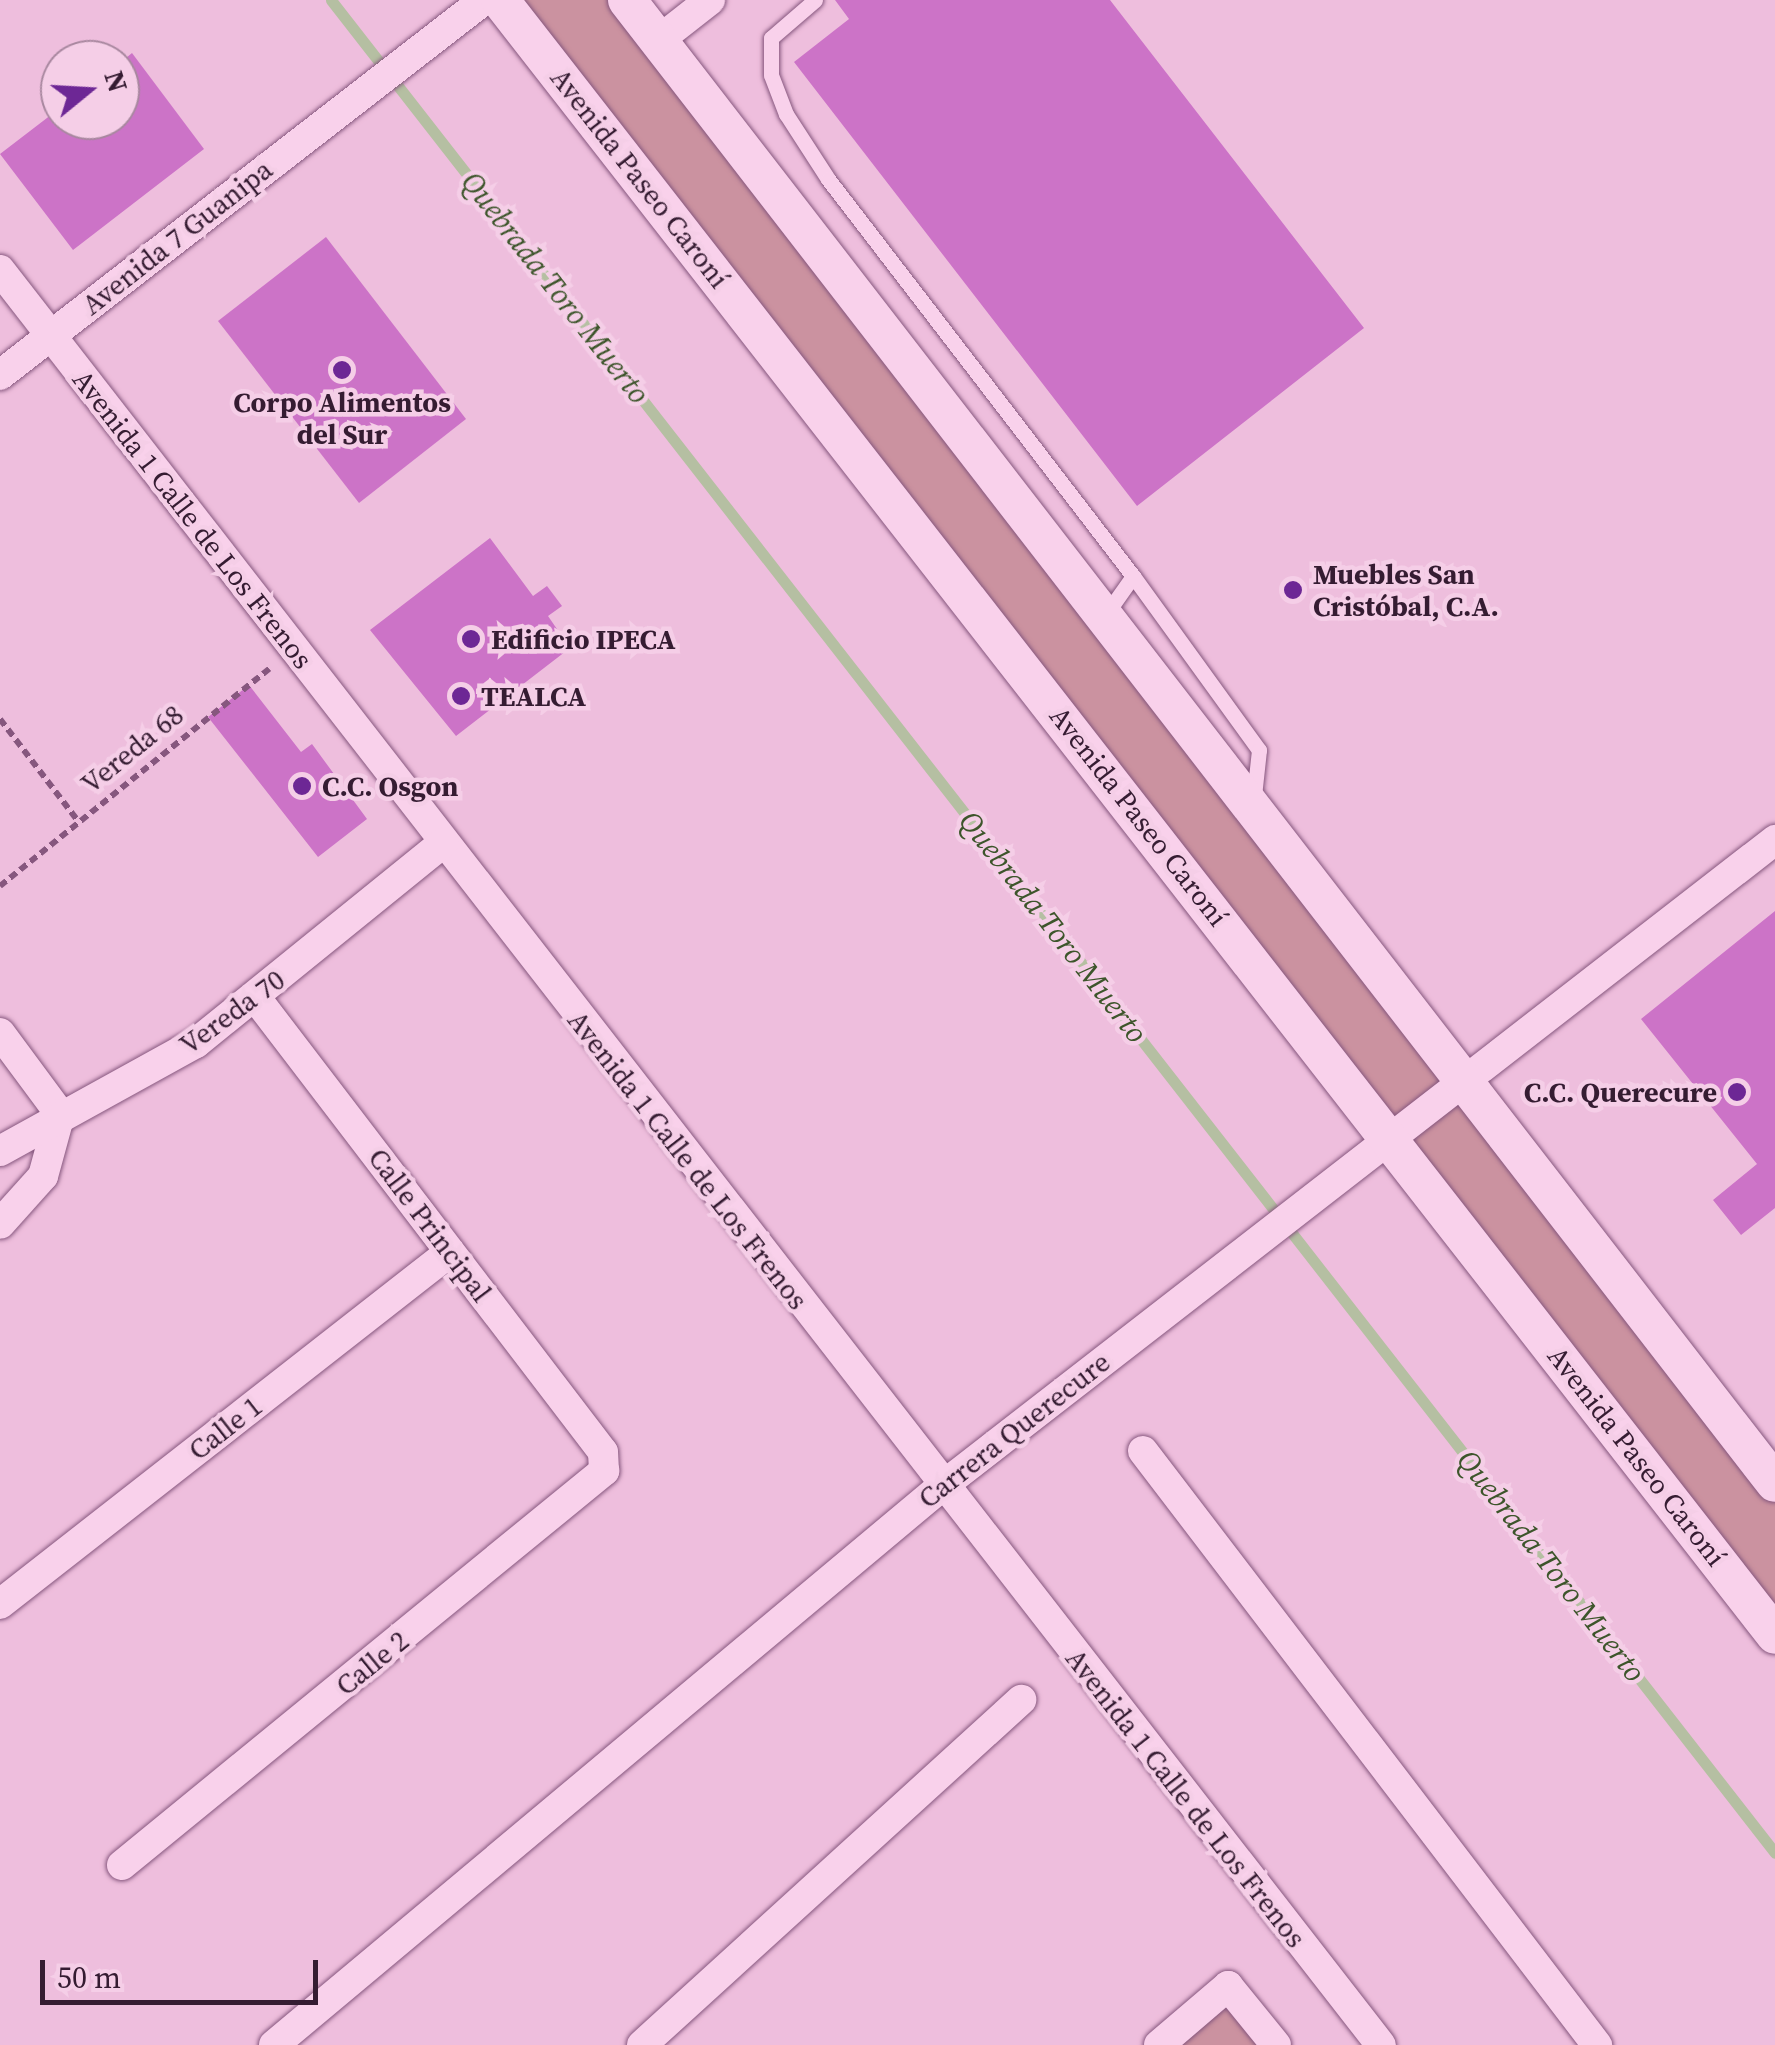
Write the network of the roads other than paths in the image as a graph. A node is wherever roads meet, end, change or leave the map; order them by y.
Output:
1 (484, 0) edge
2 (500, 0) edge
3 (627, 0) edge
4 (710, 0) edge
5 (815, 0) edge
6 (659, 40) junction
7 (0, 270) edge
8 (51, 334) junction
9 (0, 375) edge
10 (1133, 576) junction
11 (1104, 617) junction
12 (1251, 809) junction
13 (1775, 840) edge
14 (443, 843) junction
15 (256, 998) junction
16 (0, 1033) edge
17 (1462, 1082) junction
18 (60, 1114) junction
19 (1391, 1138) junction
20 (0, 1151) edge
21 (0, 1224) edge
22 (450, 1252) junction
23 (1143, 1451) dead end
24 (603, 1452) joint
25 (1775, 1484) edge
26 (941, 1487) junction
27 (0, 1604) edge
28 (1775, 1635) edge
29 (1021, 1700) dead end
30 (122, 1865) dead end
31 (274, 2045) edge
32 (642, 2045) edge
33 (1160, 2045) edge
34 (1276, 2045) edge
35 (1381, 2045) edge
36 (1597, 2045) edge

1 - 8 street, Avenida 7 Guanipa
2 - 19 street, Avenida Paseo Caroní
3 - 6 street
4 - 6 street
5 - 10 lane
6 - 11 street
7 - 8 street, Avenida 1 Calle de Los Frenos
8 - 9 street, Avenida 7 Guanipa
8 - 14 street, Avenida 1 Calle de Los Frenos
10 - 11 lane
10 - 12 lane
11 - 12 street
12 - 17 street
13 - 17 street, Carrera Querecure
14 - 15 street, Vereda 70
14 - 26 street, Avenida 1 Calle de Los Frenos
15 - 18 street, Vereda 70
15 - 22 street, Calle Principal
16 - 18 street
17 - 19 street, Carrera Querecure
17 - 25 street
18 - 20 street, Vereda 70
18 - 21 street
19 - 26 street, Carrera Querecure
19 - 28 street, Avenida Paseo Caroní
22 - 24 street, Calle Principal
22 - 27 street, Calle 1
23 - 36 street
24 - 30 street, Calle 2
26 - 31 street, Carrera Querecure
26 - 35 street, Avenida 1 Calle de Los Frenos
29 - 32 street
33 - 34 street

